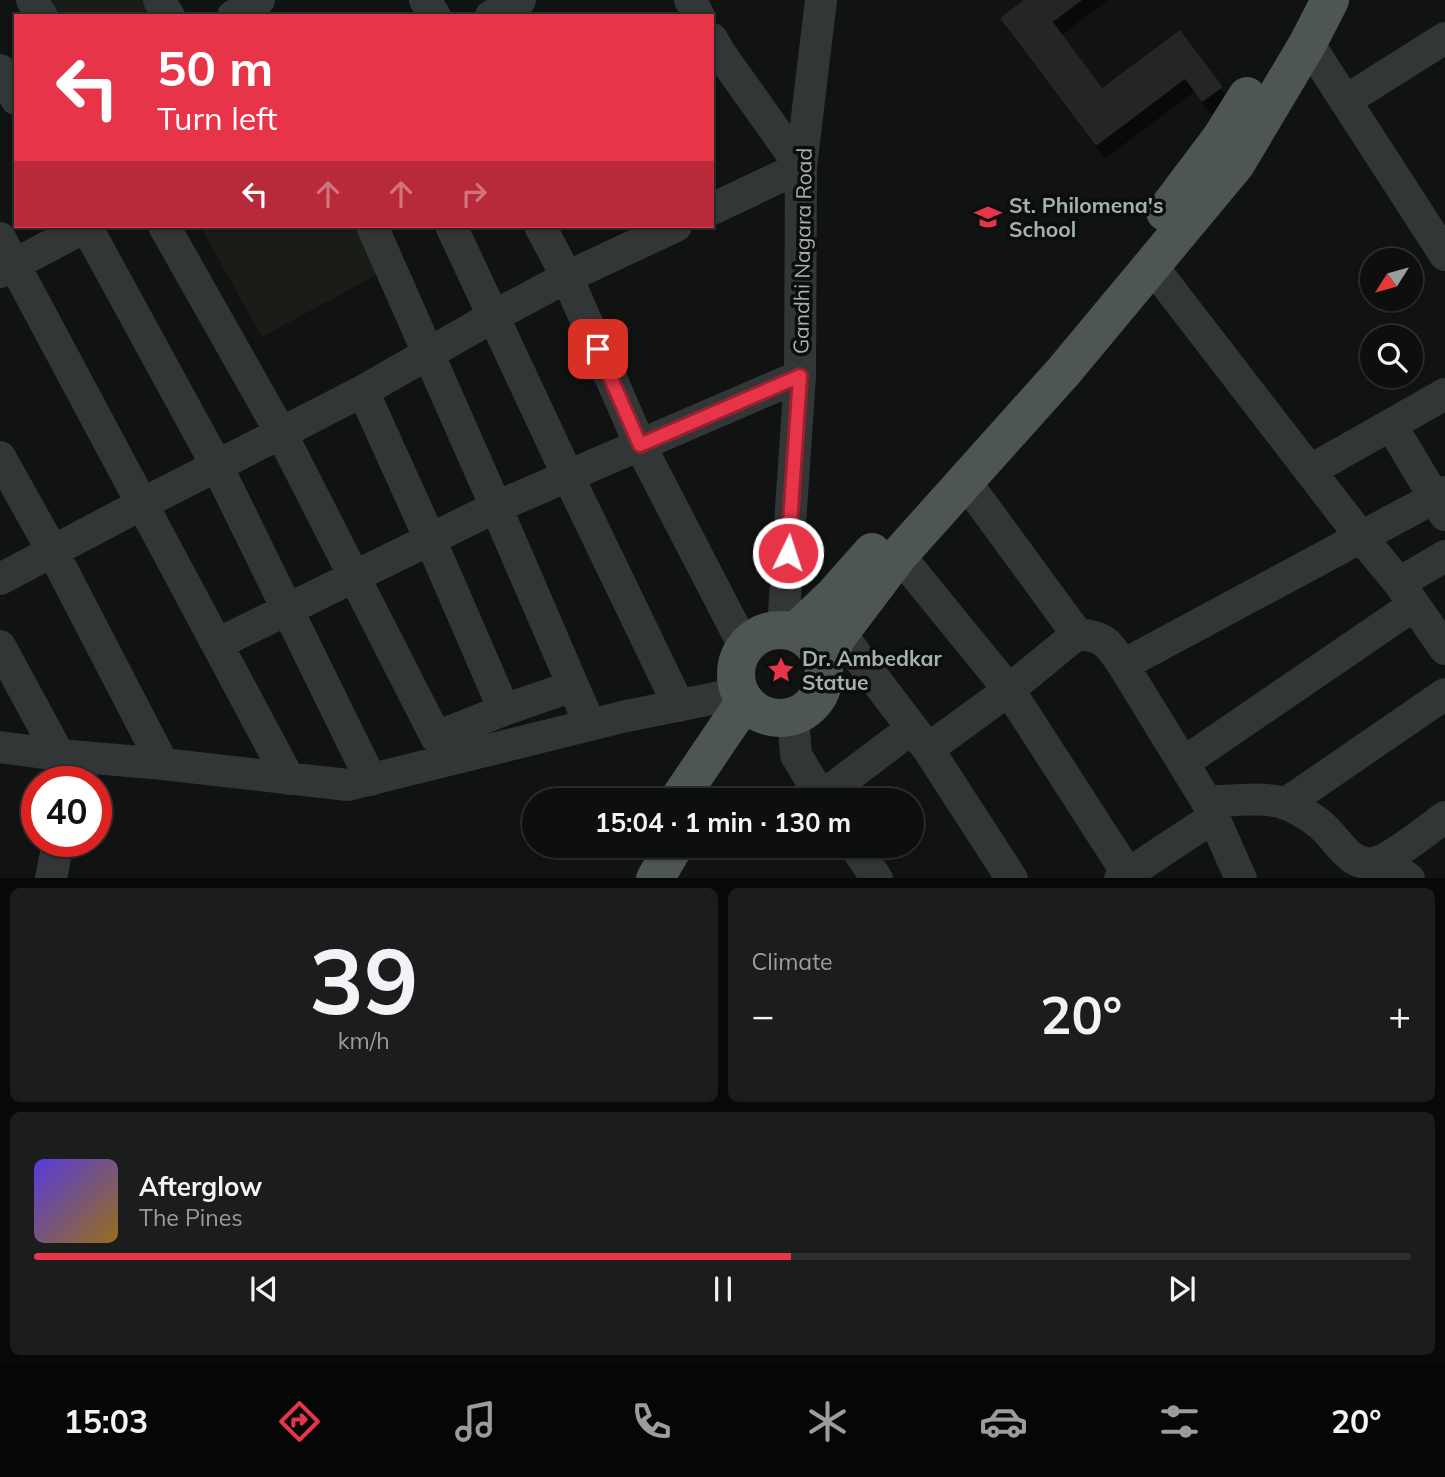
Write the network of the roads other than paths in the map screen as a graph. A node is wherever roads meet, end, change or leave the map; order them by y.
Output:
1 (259, 0) edge
2 (520, 0) edge
3 (821, 0) edge
4 (1302, 0) edge
5 (1329, 0) edge
6 (236, 14) edge
7 (495, 14) edge
8 (1445, 38) edge
9 (1308, 43) junction
10 (715, 50) edge
11 (0, 70) edge
12 (14, 95) edge
13 (1345, 101) junction
14 (800, 167) junction
15 (714, 208) edge
16 (81, 228) edge
17 (87, 228) edge
18 (165, 228) edge
19 (373, 228) edge
20 (452, 228) edge
21 (541, 228) edge
22 (672, 228) edge
23 (1439, 235) edge
24 (5, 258) edge
25 (1152, 266) junction
26 (567, 277) junction
27 (494, 316) junction
28 (429, 353) junction
29 (800, 376) junction
30 (363, 391) junction
31 (1445, 394) edge
32 (1391, 425) junction
33 (281, 433) junction
34 (640, 445) junction
35 (0, 457) edge
36 (217, 466) junction
37 (1311, 470) junction
38 (568, 476) junction
39 (965, 481) junction
40 (1441, 502) edge
41 (142, 504) junction
42 (496, 507) junction
43 (1361, 537) junction
44 (430, 539) junction
45 (53, 552) junction
46 (898, 555) junction
47 (1445, 556) edge
48 (355, 576) junction
49 (0, 579) edge
50 (1407, 594) junction
51 (287, 609) junction
52 (789, 630) junction
53 (1077, 634) junction
54 (217, 644) junction
55 (0, 646) edge
56 (744, 646) junction
57 (831, 647) junction
58 (1445, 649) edge
59 (1123, 664) junction
60 (573, 686) junction
61 (1009, 690) junction
62 (1445, 694) edge
63 (679, 706) junction
64 (761, 706) junction
65 (504, 710) junction
66 (590, 725) junction
67 (919, 739) junction
68 (0, 747) edge
69 (1183, 762) junction
70 (163, 764) junction
71 (68, 765) edge
72 (289, 779) junction
73 (371, 780) junction
74 (689, 788) edge
75 (714, 788) edge
76 (816, 788) edge
77 (838, 788) edge
78 (1285, 803) junction
79 (1210, 809) junction
80 (1445, 817) edge
81 (55, 857) edge
82 (639, 858) edge
83 (667, 858) edge
84 (863, 858) edge
85 (1383, 860) junction
86 (1126, 877) edge
87 (51, 878) edge
88 (627, 878) edge
89 (655, 878) edge
90 (877, 878) edge
91 (1012, 878) edge
92 (1241, 878) edge
93 (1409, 878) edge

1 - 6 street
2 - 7 street
3 - 14 street, Gandhi Nagara Road
4 - 52 main road
5 - 9 main road
8 - 13 street
9 - 13 street
9 - 25 main road
10 - 14 street
11 - 12 street
13 - 23 street
14 - 15 street
14 - 29 street, Gandhi Nagara Road
16 - 24 street
17 - 36 street
18 - 33 street
19 - 28 street
20 - 27 street
21 - 26 street
22 - 26 street
24 - 41 street
25 - 37 street
25 - 39 main road
26 - 27 street
26 - 34 street
27 - 28 street
27 - 38 street
28 - 30 street
28 - 42 street
29 - 34 street
29 - 52 street, Gandhi Nagara Road
30 - 33 street
30 - 44 street
31 - 32 street
32 - 37 street
32 - 40 street
33 - 36 street
33 - 48 street
34 - 38 street
34 - 56 street
35 - 45 street
36 - 41 street
36 - 51 street
37 - 43 street
38 - 42 street
38 - 63 street
39 - 46 main road
39 - 53 street
40 - 43 street
41 - 45 street
41 - 54 street
42 - 44 street
42 - 60 street
43 - 50 street
43 - 59 street
44 - 48 street
44 - 65 street
45 - 49 street
45 - 70 street
46 - 57 main road
46 - 61 street
47 - 50 street
48 - 51 street
48 - 65 street
50 - 58 street
50 - 69 street
51 - 54 street
51 - 73 street
52 - 56 main road
52 - 57 main road
53 - 59 street
53 - 61 street
54 - 72 street
55 - 71 street
56 - 64 main road
57 - 64 main road
57 - 67 street
59 - 69 street
60 - 65 street
60 - 66 street
61 - 67 street
61 - 86 street
62 - 78 street
63 - 64 street
63 - 66 street
64 - 74 main road
64 - 75 main road
64 - 76 street
66 - 73 street
67 - 77 street
67 - 91 street
68 - 71 street
69 - 79 street
70 - 71 street
70 - 72 street
72 - 73 street
78 - 79 street
78 - 85 street
79 - 86 street
79 - 92 street
80 - 85 street
81 - 87 street
82 - 88 main road
83 - 89 main road
84 - 90 street
85 - 93 street

